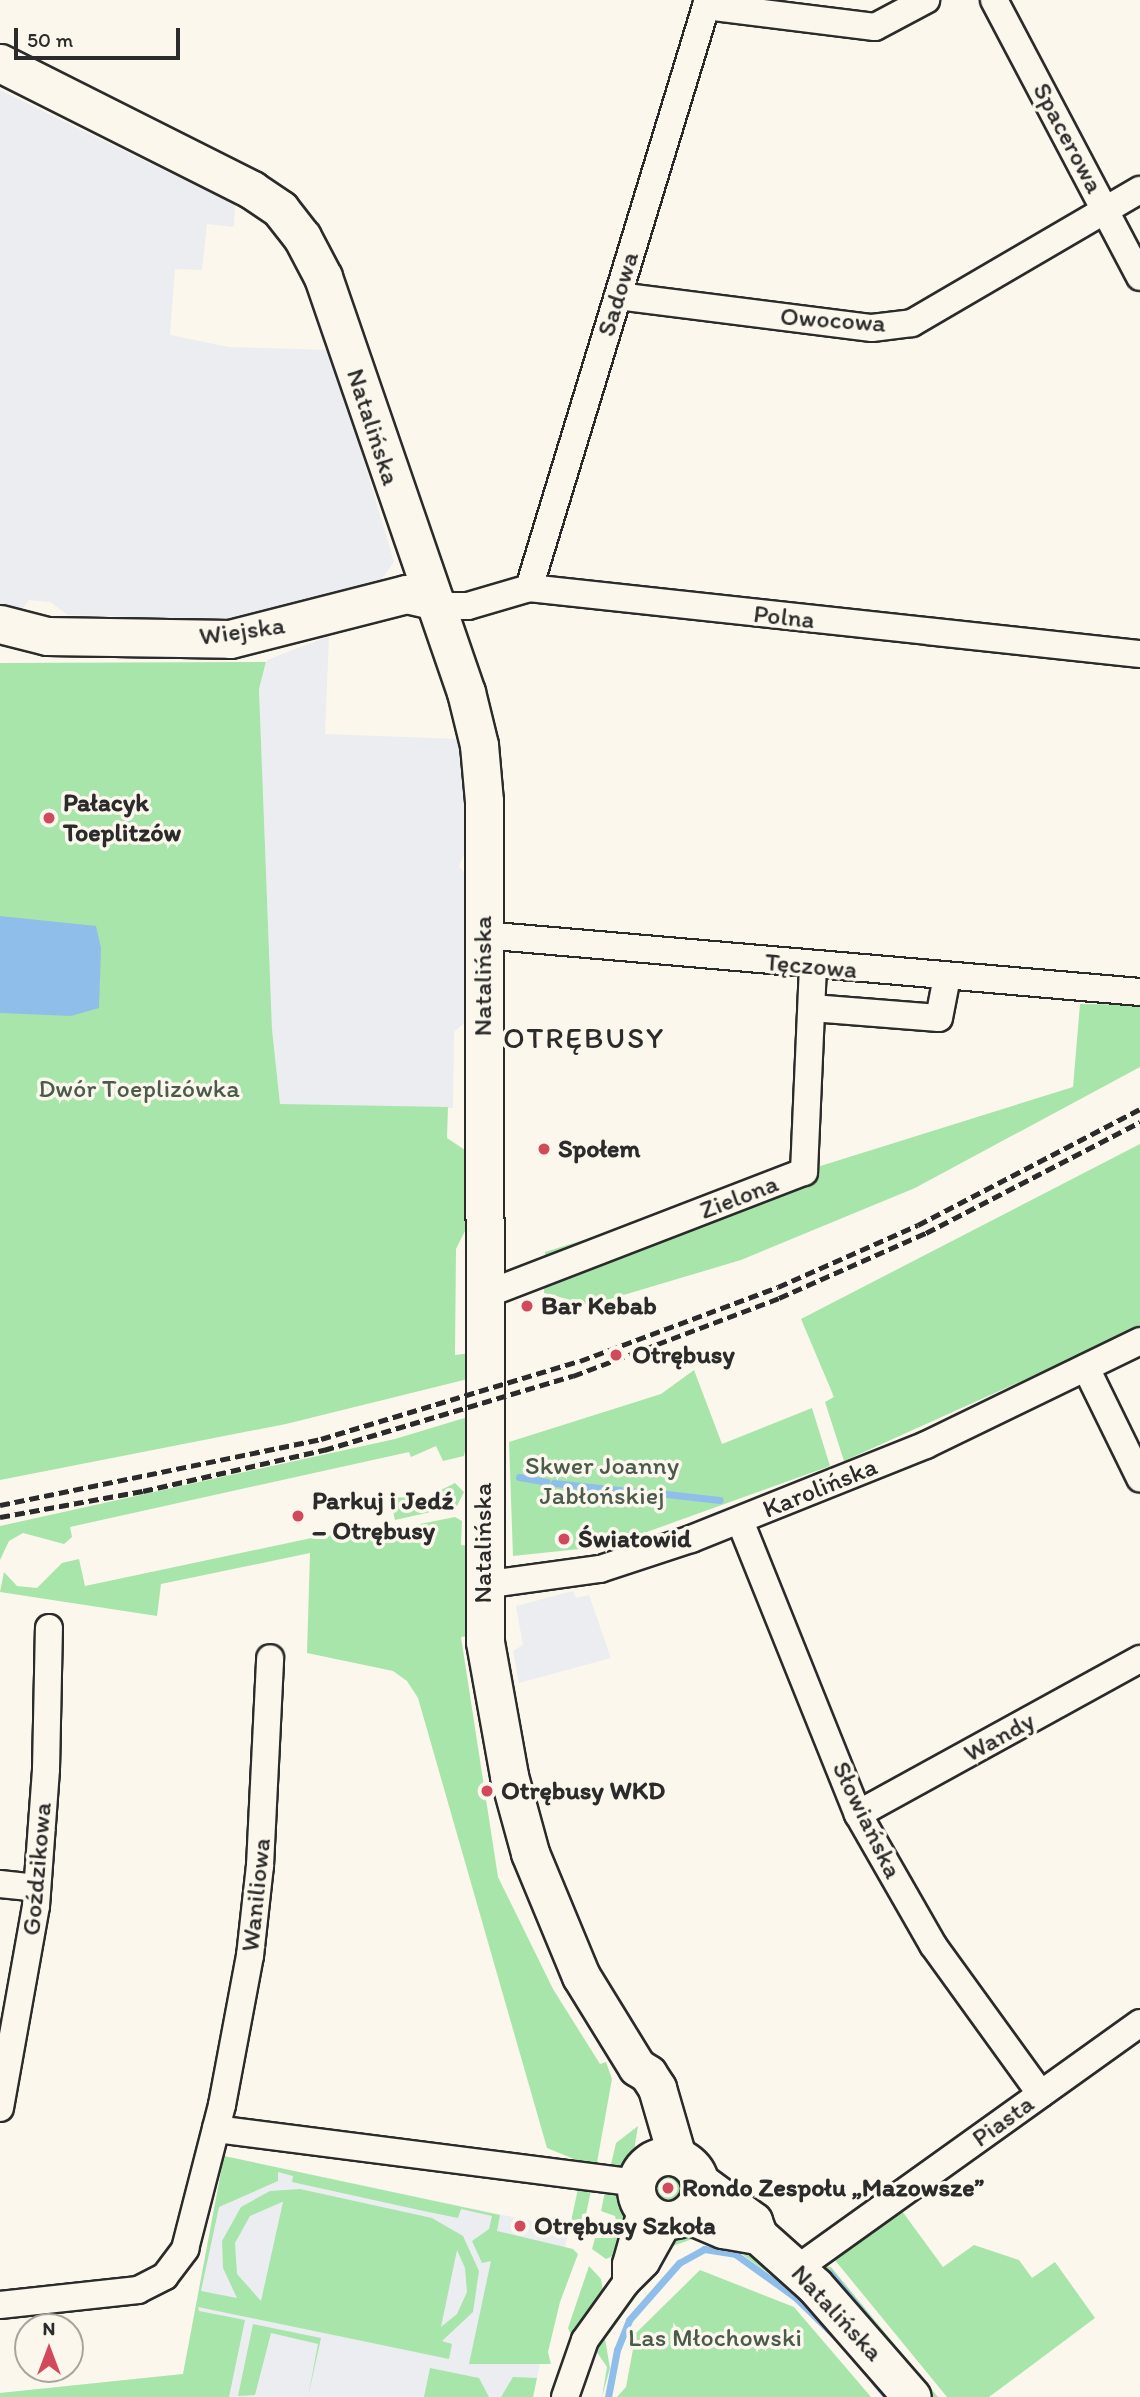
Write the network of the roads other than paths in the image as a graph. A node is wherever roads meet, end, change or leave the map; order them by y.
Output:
1 (926, 0) edge
2 (994, 0) edge
3 (707, 3) edge
4 (0, 63) edge
5 (1140, 191) edge
6 (1106, 210) junction
7 (1140, 277) edge
8 (618, 296) junction
9 (529, 588) junction
10 (432, 600) junction
11 (0, 624) edge
12 (47, 636) junction
13 (0, 645) edge
14 (1140, 654) edge
15 (483, 935) junction
16 (813, 966) junction
17 (947, 977) junction
18 (1140, 992) edge
19 (811, 1008) junction
20 (482, 1296) junction
21 (1140, 1341) edge
22 (1086, 1368) junction
23 (1140, 1478) edge
24 (740, 1521) junction
25 (483, 1585) junction
26 (49, 1628) dead end
27 (270, 1658) dead end
28 (1140, 1660) edge
29 (858, 1814) junction
30 (0, 1884) edge
31 (37, 1888) junction
32 (1140, 2023) edge
33 (2, 2092) edge
34 (1041, 2094) junction
35 (216, 2129) junction
36 (665, 2190) junction
37 (798, 2268) junction
38 (0, 2305) edge
39 (565, 2397) edge
40 (912, 2397) edge

1 - 3 street
2 - 6 street, Spacerowa
3 - 8 street, Sadowa
4 - 10 main road, Natalińska
5 - 6 street, Owocowa
6 - 7 street, Spacerowa
6 - 8 street, Owocowa
8 - 9 street, Sadowa
9 - 10 street, Polna
9 - 14 street, Polna
10 - 12 main road, Wiejska
10 - 15 main road, Natalińska
11 - 12 main road, Wiejska
12 - 13 main road, Wiejska
15 - 16 street, Tęczowa
15 - 20 main road, Natalińska
16 - 17 street, Tęczowa
16 - 19 street, Zielona
17 - 18 street, Tęczowa
17 - 19 street
19 - 20 street, Zielona
20 - 25 main road, Natalińska
21 - 22 street, Karolińska
22 - 23 street
22 - 24 street, Karolińska
24 - 25 street, Karolińska
24 - 29 street, Słowiańska
25 - 36 main road, Natalińska
26 - 31 street, Goździkowa
27 - 35 street, Waniliowa
28 - 29 street, Wandy
29 - 34 street, Słowiańska
30 - 31 street
31 - 33 street, Goździkowa
32 - 34 street, Piasta
34 - 37 street, Piasta
35 - 36 street
35 - 38 street, Waniliowa
36 - 37 main road, Natalińska
36 - 39 street
37 - 40 main road, Natalińska

